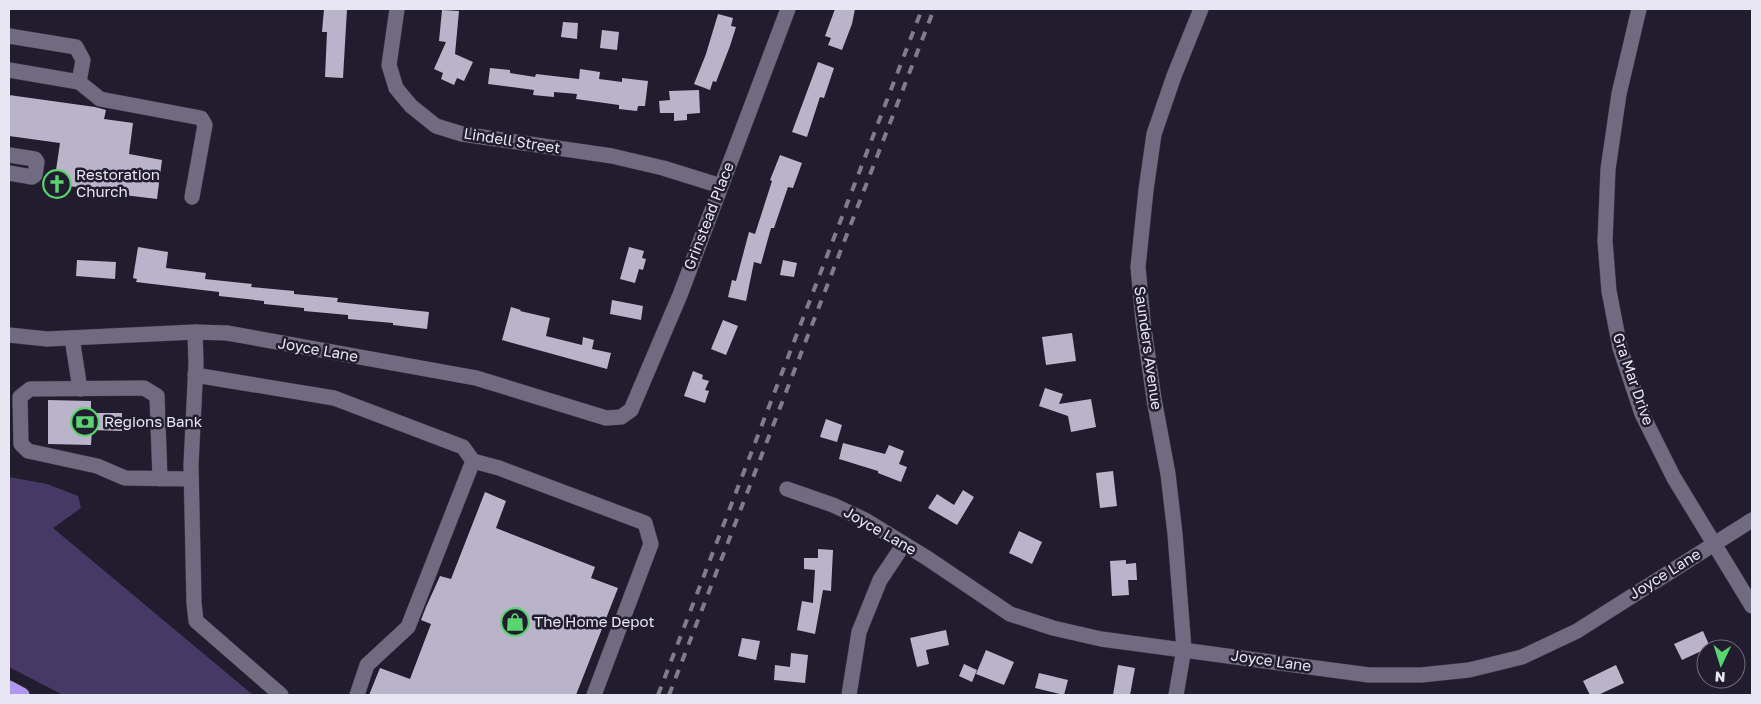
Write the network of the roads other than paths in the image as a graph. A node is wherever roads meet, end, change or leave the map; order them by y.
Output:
1 (397, 9) edge
2 (788, 9) edge
3 (1201, 9) edge
4 (1639, 9) edge
5 (9, 36) edge
6 (9, 70) edge
7 (79, 82) junction
8 (9, 155) edge
9 (9, 173) edge
10 (721, 186) junction
11 (192, 197) dead end
12 (195, 332) junction
13 (9, 335) edge
14 (72, 338) junction
15 (195, 376) junction
16 (80, 388) junction
17 (621, 417) joint
18 (473, 461) junction
19 (160, 478) junction
20 (191, 478) junction
21 (787, 489) dead end
22 (1752, 520) edge
23 (904, 544) junction
24 (1713, 544) junction
25 (1752, 606) edge
26 (1184, 649) junction
27 (9, 688) edge
28 (22, 695) edge
29 (281, 695) edge
30 (357, 695) edge
31 (594, 695) edge
32 (850, 695) edge
33 (1176, 695) edge

1 - 10 street, Lindell Street
2 - 10 street, Grinstead Place
3 - 26 street, Saunders Avenue
4 - 24 street, Gra Mar Drive
5 - 7 street
6 - 7 street
7 - 11 street
8 - 9 street
10 - 17 street, Grinstead Place
12 - 14 street, Joyce Lane
12 - 15 street
12 - 17 street, Joyce Lane
13 - 14 street, Joyce Lane
14 - 16 street
15 - 18 street
15 - 20 street
16 - 19 street
16 - 19 street
18 - 30 street
18 - 31 street
19 - 20 street
20 - 29 street
21 - 23 street, Joyce Lane
22 - 24 street, Joyce Lane
23 - 26 street, Joyce Lane
23 - 32 street
24 - 25 street, Gra Mar Drive
24 - 26 street, Joyce Lane
26 - 33 street, Saunders Avenue
27 - 28 highway

